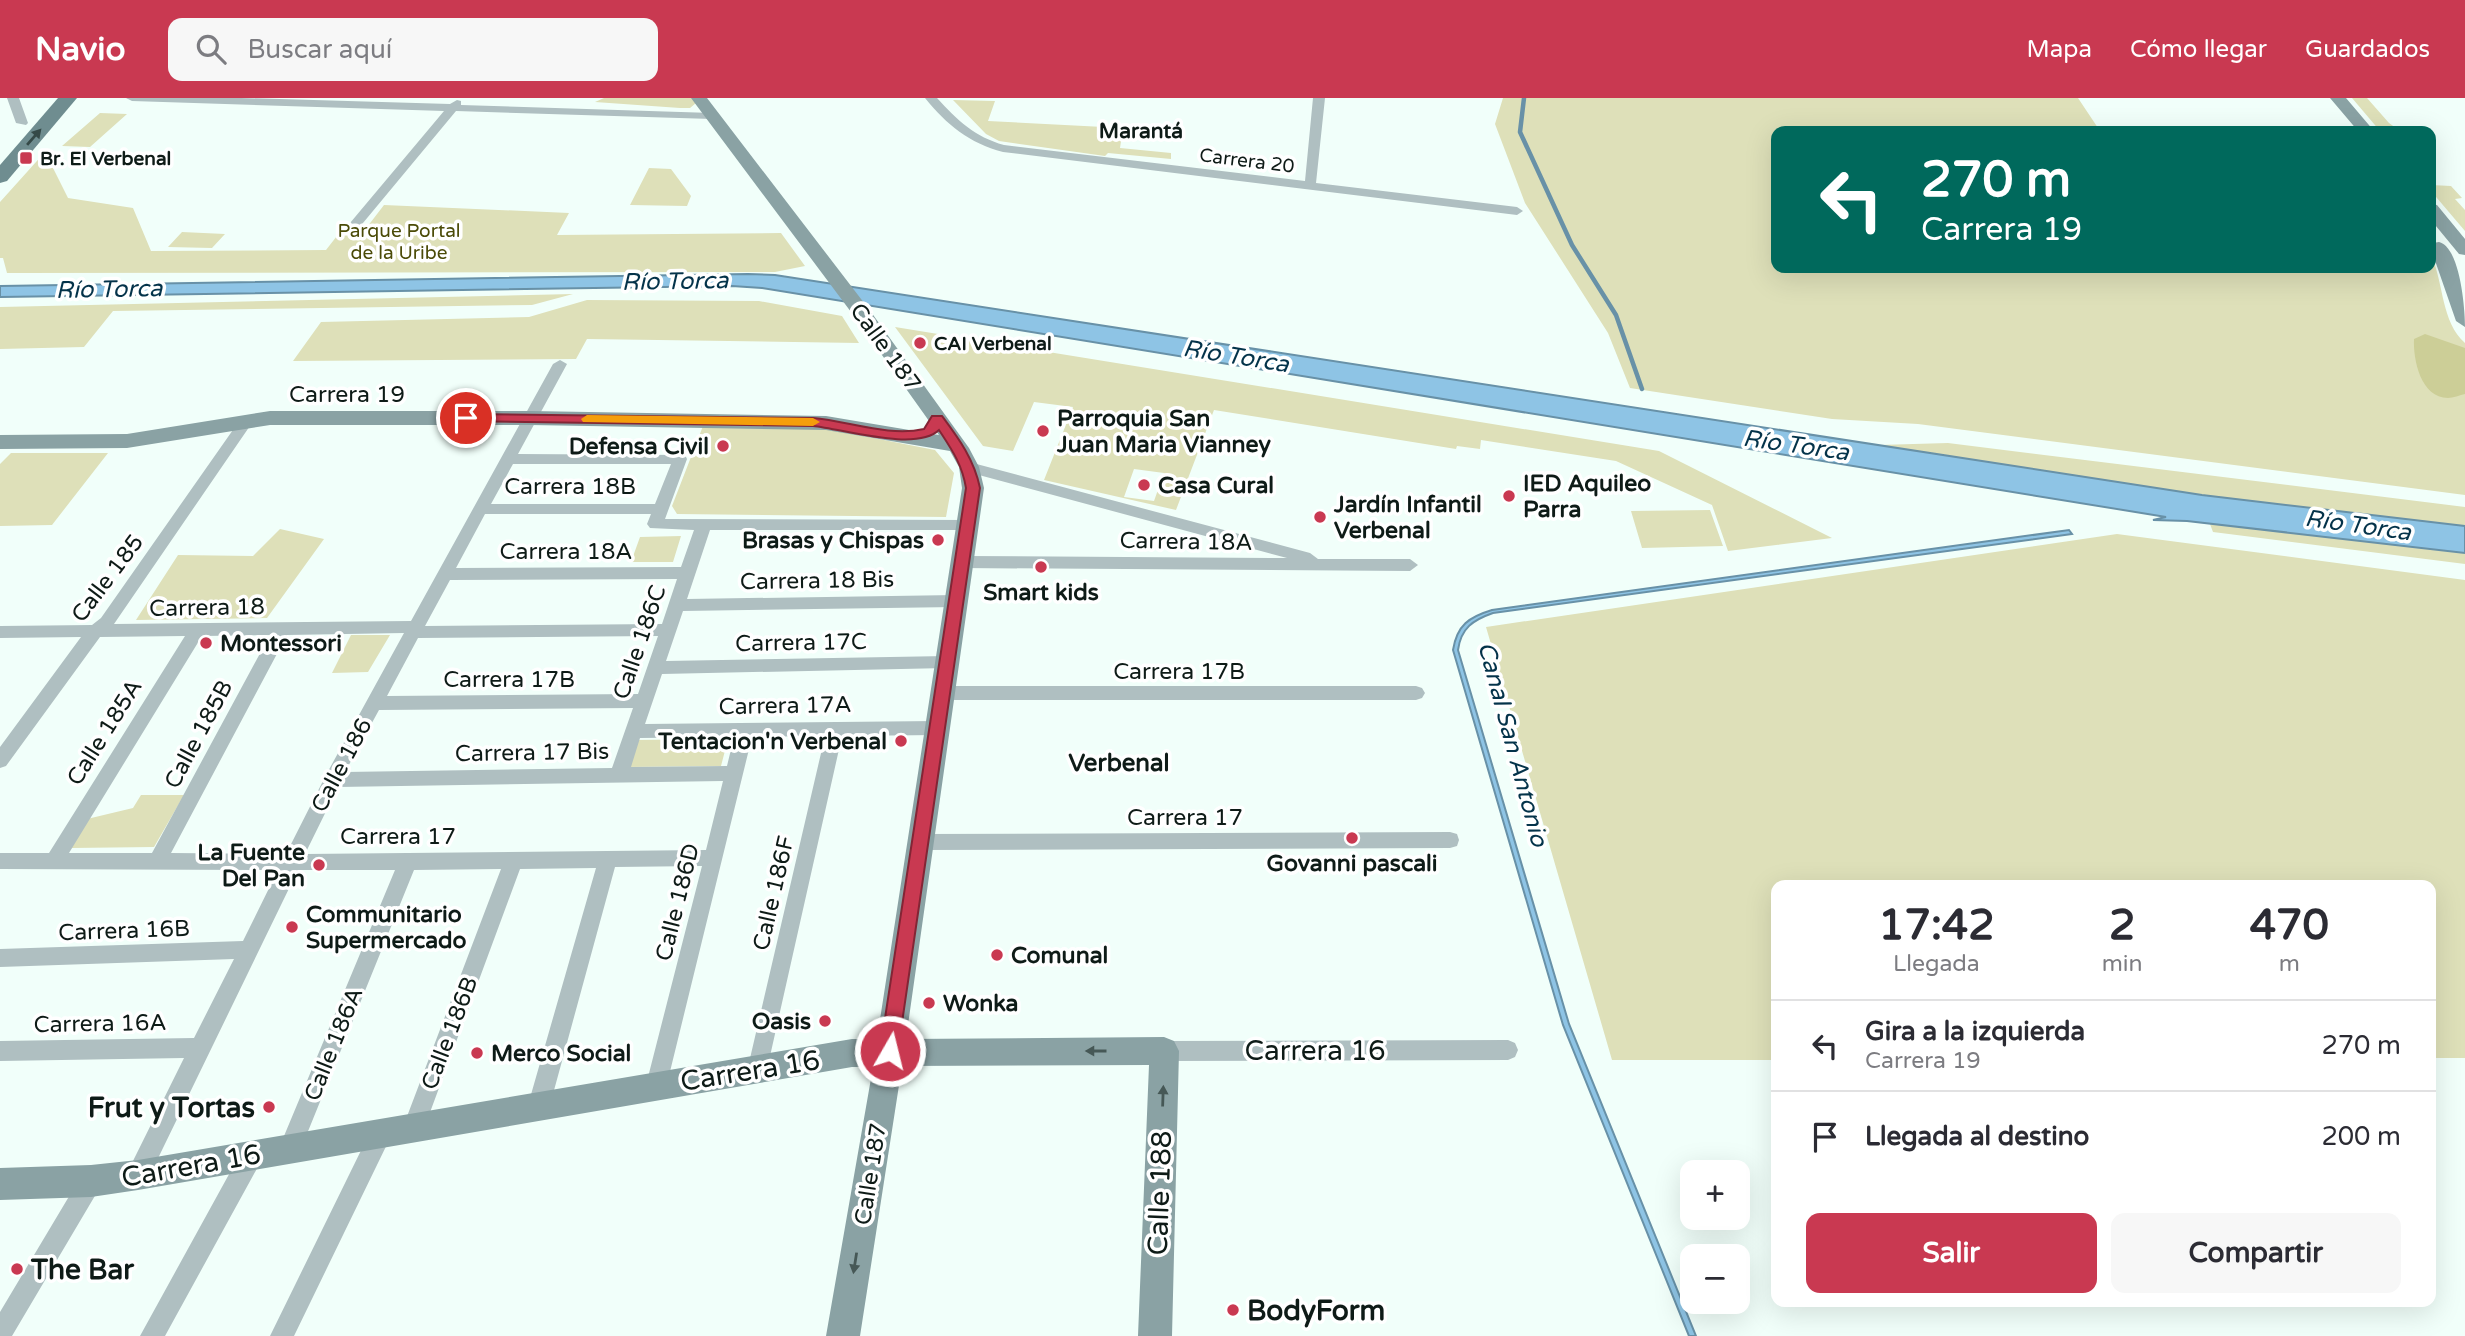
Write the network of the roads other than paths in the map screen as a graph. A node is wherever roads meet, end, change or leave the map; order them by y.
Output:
1 (7, 98) edge
2 (13, 98) edge
3 (45, 98) edge
4 (68, 98) edge
5 (132, 98) edge
6 (462, 98) edge
7 (699, 98) edge
8 (932, 98) edge
9 (1319, 98) edge
10 (0, 100) edge
11 (267, 100) edge
12 (2331, 101) edge
13 (453, 108) junction
14 (712, 116) junction
15 (22, 123) junction
16 (2343, 126) edge
17 (2360, 126) edge
18 (7, 140) dead end
19 (0, 177) edge
20 (1310, 187) junction
21 (1517, 211) dead end
22 (2436, 215) edge
23 (349, 232) dead end
24 (2436, 243) edge
25 (2436, 245) edge
26 (2465, 250) edge
27 (2465, 277) edge
28 (2465, 321) edge
29 (561, 364) dead end
30 (530, 418) junction
31 (937, 419) junction
32 (247, 420) junction
33 (904, 438) junction
34 (0, 442) edge
35 (956, 445) junction
36 (507, 459) junction
37 (969, 467) junction
38 (480, 509) junction
39 (658, 517) junction
40 (705, 524) junction
41 (967, 525) junction
42 (962, 562) junction
43 (1334, 565) junction
44 (1410, 565) dead end
45 (688, 573) junction
46 (444, 574) junction
47 (956, 601) junction
48 (677, 605) junction
49 (282, 629) junction
50 (197, 630) junction
51 (414, 630) junction
52 (669, 630) junction
53 (95, 631) junction
54 (0, 632) edge
55 (947, 662) junction
56 (656, 668) junction
57 (1416, 693) dead end
58 (942, 694) junction
59 (645, 701) junction
60 (374, 703) junction
61 (937, 728) junction
62 (835, 729) junction
63 (745, 730) junction
64 (634, 731) junction
65 (0, 761) edge
66 (734, 773) junction
67 (620, 775) junction
68 (332, 780) junction
69 (1450, 840) dead end
70 (920, 842) junction
71 (713, 858) junction
72 (608, 859) junction
73 (514, 860) junction
74 (0, 861) edge
75 (54, 861) junction
76 (292, 861) junction
77 (157, 862) junction
78 (408, 862) junction
79 (249, 950) junction
80 (0, 958) edge
81 (201, 1048) junction
82 (1508, 1050) dead end
83 (0, 1051) edge
84 (890, 1051) junction
85 (1164, 1051) junction
86 (759, 1067) junction
87 (657, 1085) junction
88 (540, 1105) junction
89 (414, 1127) junction
90 (382, 1132) junction
91 (290, 1148) junction
92 (252, 1154) junction
93 (138, 1175) junction
94 (91, 1181) junction
95 (0, 1184) edge
96 (0, 1334) edge
97 (152, 1336) edge
98 (282, 1336) edge
99 (844, 1336) edge
100 (1154, 1336) edge

1 - 10 street
2 - 15 street
3 - 15 main road
19 -> 4 main road
5 - 11 street
6 - 13 street
7 - 14 street, Calle 187
8 - 20 street, Carrera 20
9 - 20 street
11 - 13 street
12 - 16 street
12 - 17 street
13 - 14 street
13 - 23 street
14 - 31 street, Calle 187
15 - 18 main road
20 - 21 street, Carrera 20
22 - 26 street
24 - 27 street
25 - 28 street
29 - 30 street, Calle 186
30 - 32 street, Carrera 19
30 - 33 street, Carrera 19
30 - 36 street, Calle 186
31 - 33 street
31 - 35 street, Calle 187
32 - 34 street, Carrera 19
32 - 53 street, Calle 185
33 - 35 street, Carrera 19
35 - 37 street, Calle 187
36 - 38 street, Calle 186
36 - 39 street
37 - 41 street, Calle 187
37 - 43 street
38 - 39 street, Carrera 18B
38 - 46 street, Calle 186
39 - 40 street, Carrera 18A
40 - 41 street, Carrera 18A
40 - 45 street, Calle 186C
41 - 42 street, Calle 187
42 - 43 street, Carrera 18A
42 - 47 street, Calle 187
43 - 44 street, Carrera 18A
45 - 46 street, Carrera 18A
45 - 48 street, Calle 186C
46 - 51 street, Calle 186
47 - 48 street, Carrera 18 Bis
47 - 55 street, Calle 187
48 - 52 street, Calle 186C
49 - 50 street, Carrera 18
49 - 51 street, Carrera 18
49 - 77 street, Calle 185B
50 - 53 street, Carrera 18
50 - 75 street, Calle 185A
51 - 52 street, Carrera 18
51 - 60 street, Calle 186
52 - 56 street, Calle 186C
53 - 54 street, Carrera 18
53 - 65 street, Calle 185
55 - 56 street, Carrera 17C
55 - 58 street, Calle 187
56 - 59 street, Calle 186C
57 - 58 street, Carrera 17B
58 - 61 street, Calle 187
59 - 60 street, Carrera 17B
59 - 64 street, Calle 186C
60 - 68 street, Calle 186
61 - 62 street, Carrera 17A
61 - 70 street, Calle 187
62 - 63 street, Carrera 17A
62 - 86 street, Calle 186F
63 - 64 street, Carrera 17A
63 - 66 street, Calle 186D
64 - 67 street, Calle 186C
66 - 67 street, Carrera 17 Bis
66 - 71 street, Calle 186D
67 - 68 street, Carrera 17 Bis
68 - 76 street, Calle 186
69 - 70 street, Carrera 17
70 - 84 street, Calle 187
71 - 72 street, Carrera 17
71 - 87 street, Calle 186D
72 - 73 street, Carrera 17
72 - 88 street
73 - 78 street, Carrera 17
73 - 89 street, Calle 186B
74 - 75 street, Carrera 17
75 - 77 street, Carrera 17
76 - 77 street, Carrera 17
76 - 78 street, Carrera 17
76 - 79 street, Calle 186
78 - 91 street, Calle 186A
79 - 80 street, Carrera 16B
79 - 81 street, Calle 186
81 - 83 street, Carrera 16A
81 - 93 street, Calle 186
82 - 85 street, Carrera 16
85 -> 84 street, Carrera 16
84 - 86 street, Carrera 16
84 -> 99 street, Calle 187
100 -> 85 street, Calle 188
86 - 87 street, Carrera 16
87 - 88 street, Carrera 16
88 - 89 street, Carrera 16
89 - 90 street, Carrera 16
90 - 91 street, Carrera 16
90 - 98 street
91 - 92 street, Carrera 16
92 - 93 street, Carrera 16
92 - 97 street
93 - 94 street, Carrera 16
94 - 95 street, Carrera 16
94 - 96 street

